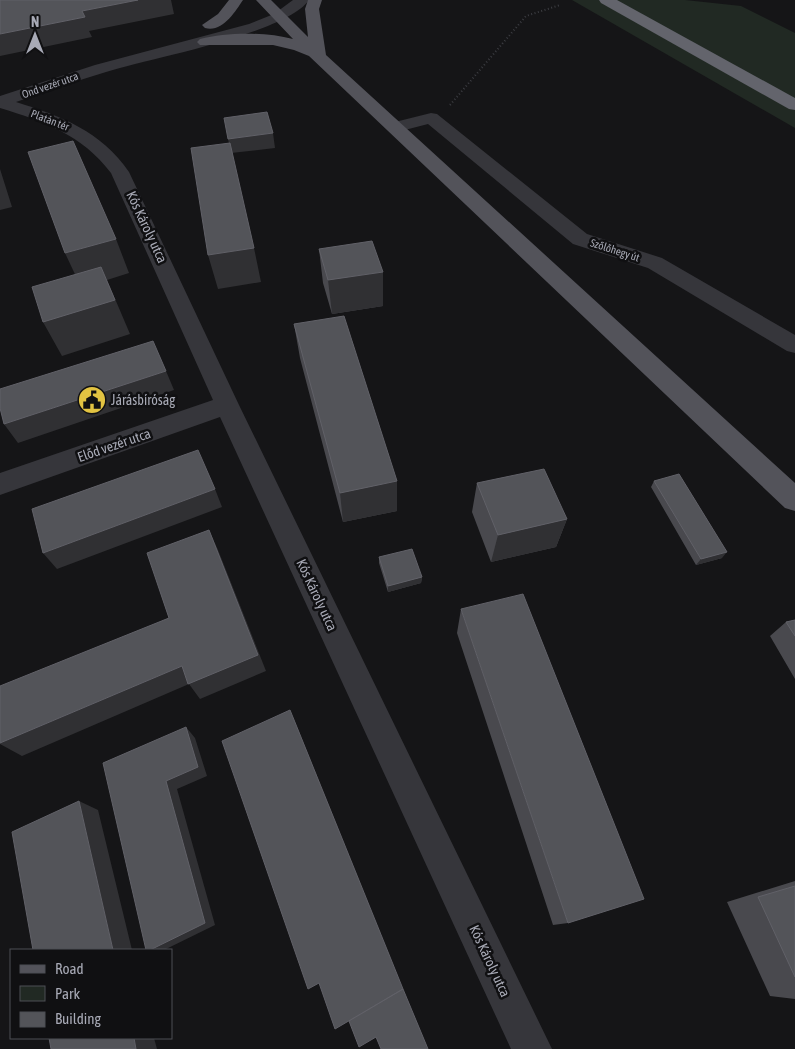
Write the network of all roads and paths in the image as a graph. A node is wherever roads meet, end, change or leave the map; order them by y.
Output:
1 (236, 0) edge
2 (302, 0) edge
3 (316, 0) edge
4 (606, 0) edge
5 (560, 5) dead end
6 (264, 8) edge
7 (210, 26) junction
8 (205, 42) junction
9 (318, 56) junction
10 (101, 68) junction
11 (0, 102) edge
12 (795, 105) edge
13 (431, 118) junction
14 (397, 127) junction
15 (98, 144) joint
16 (795, 345) edge
17 (227, 406) junction
18 (0, 484) edge
19 (795, 500) edge
20 (532, 1049) edge

1 - 7 main road
2 - 6 street
3 - 9 main road
4 - 12 highway
5 - 13 path
6 - 7 street
6 - 8 street
6 - 9 main road
7 - 10 street
8 - 9 main road
8 - 10 street
9 - 14 main road
10 - 11 street, Ond vezér utca
11 - 15 street, Platán tér
13 - 14 street
13 - 16 street, Szőlőhegy út
14 - 19 main road
15 - 17 street, Kós Károly utca
17 - 18 street, Előd vezér utca
17 - 20 street, Kós Károly utca

